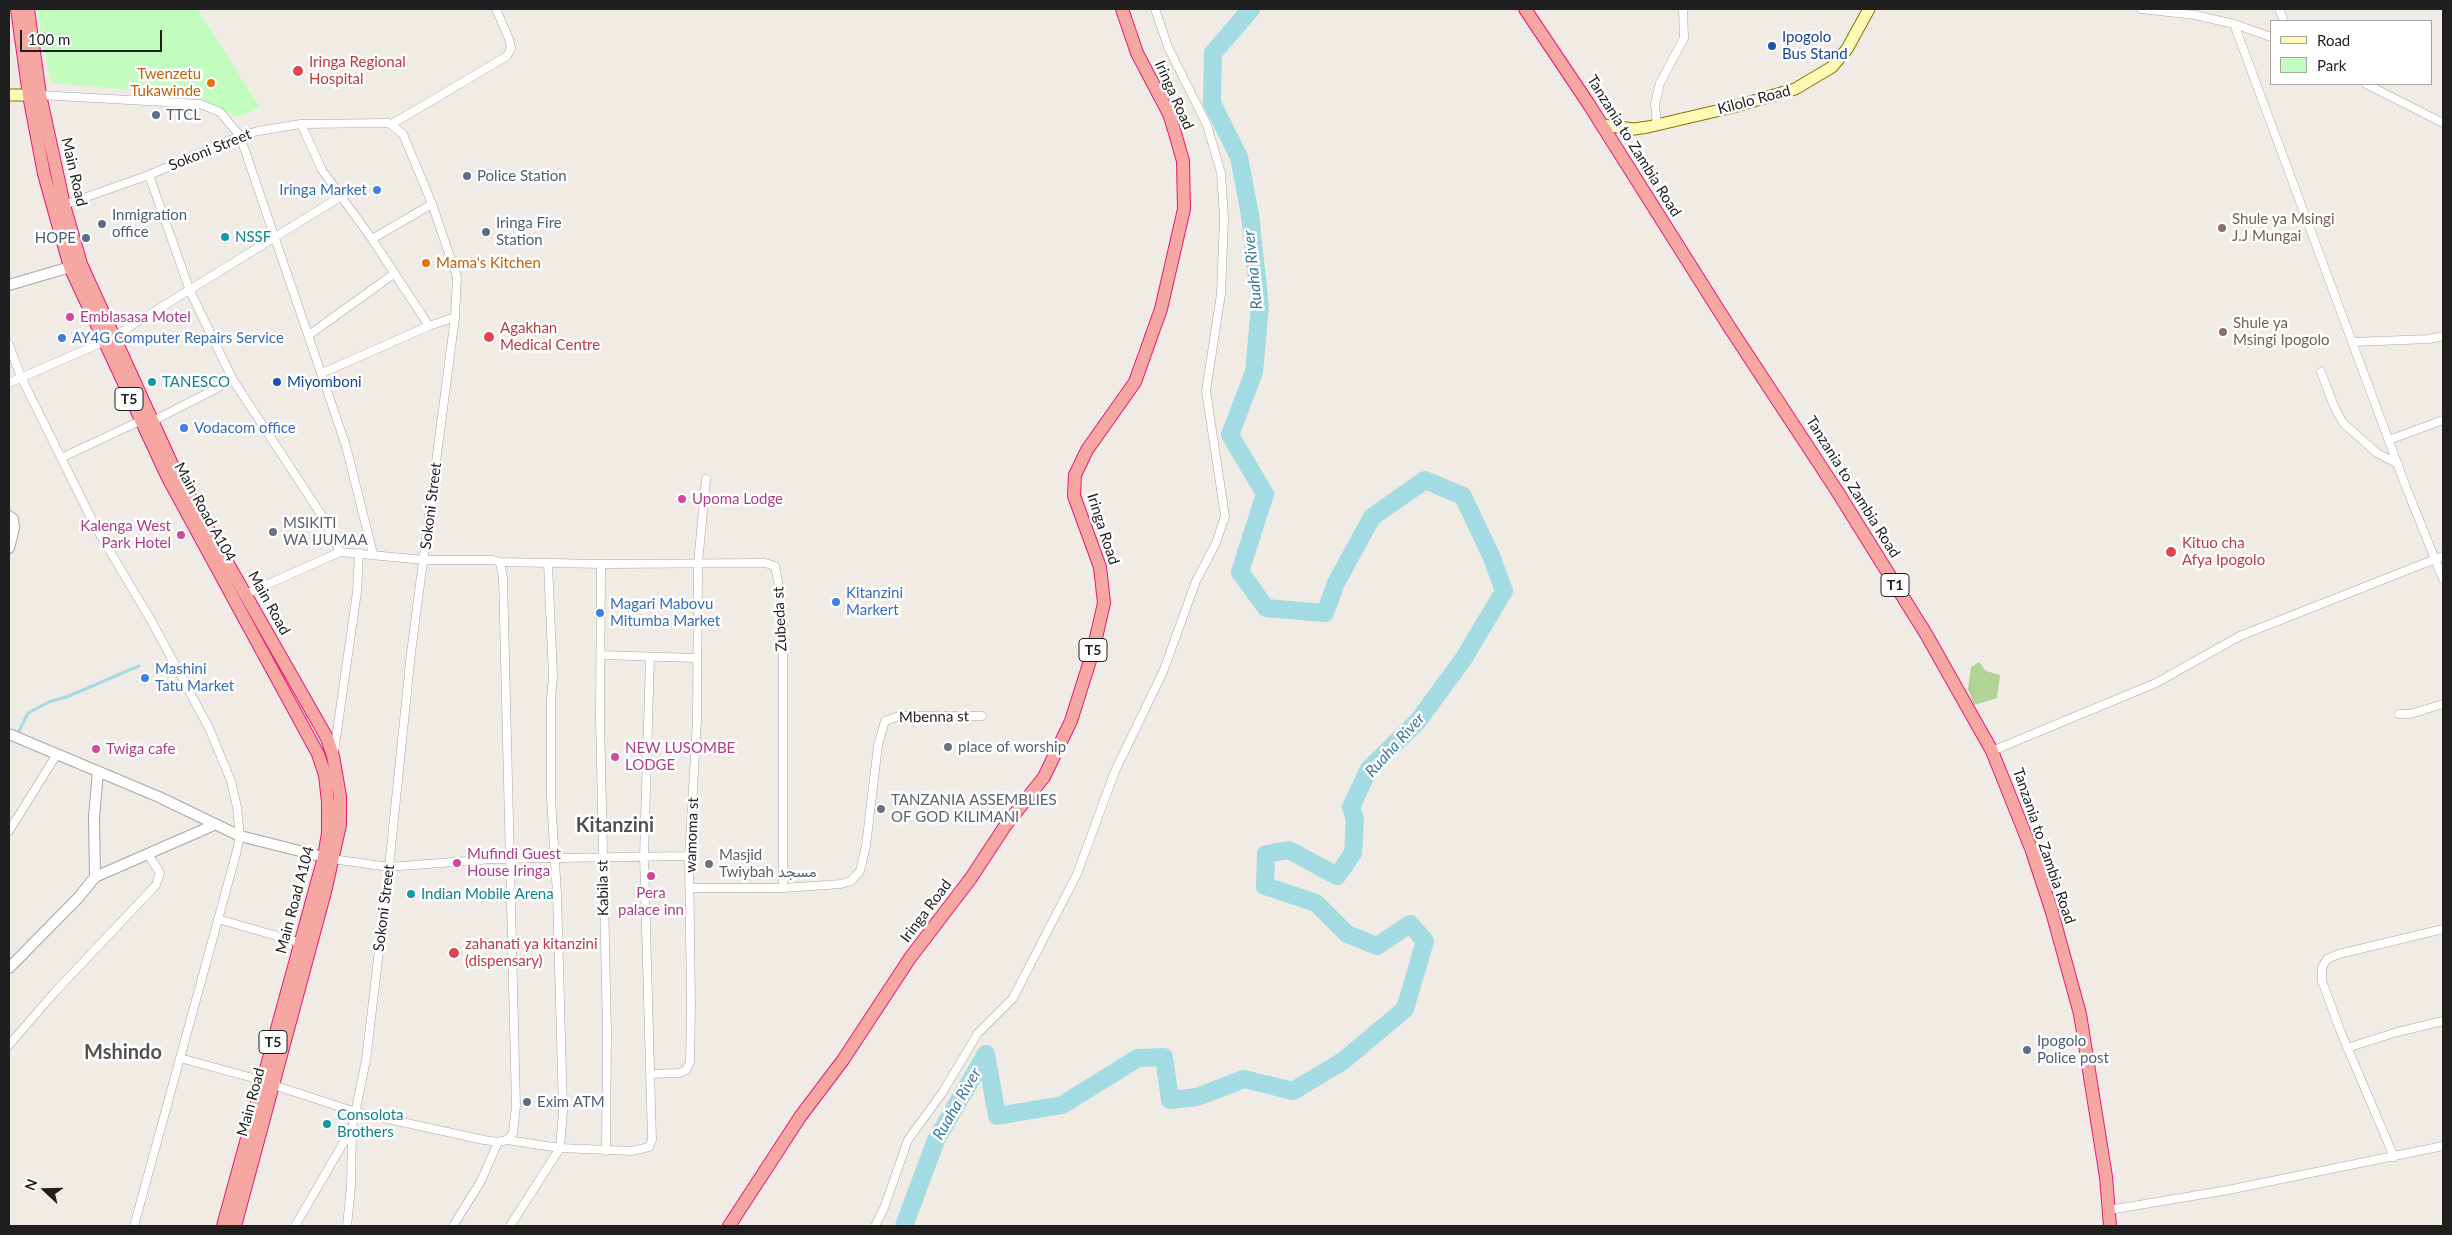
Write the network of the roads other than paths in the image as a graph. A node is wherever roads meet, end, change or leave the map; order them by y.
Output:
1 (17, 9) edge
2 (28, 9) edge
3 (496, 9) edge
4 (1122, 9) edge
5 (1155, 9) edge
6 (1525, 9) edge
7 (1683, 9) edge
8 (1869, 9) edge
9 (2141, 9) edge
10 (2234, 24) junction
11 (2270, 38) edge
12 (2368, 85) edge
13 (9, 95) edge
14 (34, 95) junction
15 (2443, 123) edge
16 (301, 124) junction
17 (392, 124) junction
18 (1656, 124) junction
19 (1602, 125) junction
20 (240, 136) junction
21 (149, 175) junction
22 (340, 197) junction
23 (432, 204) junction
24 (64, 206) junction
25 (276, 238) junction
26 (372, 239) junction
27 (75, 266) junction
28 (395, 273) junction
29 (9, 284) edge
30 (190, 291) junction
31 (455, 316) junction
32 (429, 326) junction
33 (309, 335) junction
34 (2443, 336) edge
35 (108, 340) junction
36 (2353, 342) junction
37 (9, 345) edge
38 (2321, 372) dead end
39 (322, 373) junction
40 (22, 377) junction
41 (233, 380) junction
42 (9, 383) edge
43 (2443, 420) edge
44 (140, 421) junction
45 (153, 421) junction
46 (2389, 440) junction
47 (61, 458) junction
48 (2398, 464) junction
49 (706, 479) dead end
50 (9, 516) edge
51 (9, 548) edge
52 (340, 552) junction
53 (359, 553) junction
54 (373, 554) junction
55 (2439, 557) edge
56 (424, 560) junction
57 (500, 562) junction
58 (548, 563) junction
59 (698, 563) junction
60 (602, 564) junction
61 (2443, 579) edge
62 (246, 594) junction
63 (601, 655) junction
64 (650, 657) junction
65 (696, 658) junction
66 (2443, 704) edge
67 (2399, 714) dead end
68 (982, 716) dead end
69 (9, 734) edge
70 (1992, 751) junction
71 (57, 754) junction
72 (333, 756) junction
73 (320, 759) junction
74 (98, 771) junction
75 (214, 825) junction
76 (9, 831) edge
77 (240, 836) junction
78 (148, 854) junction
79 (644, 856) junction
80 (689, 856) junction
81 (328, 858) junction
82 (602, 858) junction
83 (510, 859) junction
84 (554, 859) junction
85 (389, 867) junction
86 (95, 876) junction
87 (690, 888) junction
88 (783, 888) junction
89 (218, 919) junction
90 (2443, 929) edge
91 (301, 942) junction
92 (9, 968) edge
93 (2443, 1021) edge
94 (9, 1045) edge
95 (2348, 1048) junction
96 (180, 1058) junction
97 (650, 1074) junction
98 (268, 1083) junction
99 (356, 1112) junction
100 (352, 1128) junction
101 (503, 1141) junction
102 (2443, 1146) edge
103 (560, 1148) junction
104 (606, 1151) junction
105 (2394, 1157) junction
106 (2109, 1210) junction
107 (134, 1226) edge
108 (223, 1226) edge
109 (234, 1226) edge
110 (295, 1226) edge
111 (347, 1226) edge
112 (453, 1226) edge
113 (510, 1226) edge
114 (729, 1226) edge
115 (875, 1226) edge
116 (2110, 1226) edge

1 - 14 highway, T5
2 - 14 highway, Main Road / T5
3 - 17 street
4 - 114 highway, Iringa Road / T5
5 - 115 street
6 - 19 highway, Tanzania to Zambia Road / T1
7 - 18 street
8 - 18 main road, Kilolo Road
9 - 10 street
10 - 11 street
10 - 36 street
12 - 15 street
13 - 14 main road
14 - 20 street
14 - 24 highway, Main Road / T5
14 - 27 highway, T5
16 - 17 street, Sokoni Street
16 - 20 street, Sokoni Street
16 - 22 street
17 - 23 street, Sokoni Street
18 - 19 main road, Kilolo Road
19 - 70 highway, Tanzania to Zambia Road / T1
20 - 21 street, Sokoni Street
20 - 25 street
21 - 24 street, Sokoni Street
21 - 30 street
22 - 25 street
22 - 26 street
23 - 26 street
23 - 31 street, Sokoni Street
24 - 27 highway, Main Road / T5
25 - 30 street
25 - 33 street
26 - 28 street
27 - 29 street
27 - 35 highway, Main Road / T5
28 - 32 street
28 - 33 street
30 - 35 street
30 - 41 street
31 - 32 street
31 - 56 street, Sokoni Street
32 - 39 street
33 - 39 street
34 - 36 street
35 - 40 street
35 - 44 highway, Main Road A104 / T5
35 - 45 highway, Main Road / T5
36 - 46 street
37 - 40 street
38 - 48 street
39 - 54 street
40 - 42 street
40 - 47 street
41 - 45 street
41 - 52 street
43 - 46 street
44 - 47 street
44 - 73 highway, Main Road A104 / T5
45 - 62 highway, Main Road / T5
46 - 48 street
47 - 77 street
48 - 55 street
49 - 59 street, wamoma st
50 - 51 street
52 - 53 street, Zubeda st
52 - 62 street
53 - 54 street, Zubeda st
53 - 72 street
54 - 56 street, Zubeda st
55 - 61 street
55 - 70 street
56 - 57 street, Zubeda st
56 - 85 street, Sokoni Street
57 - 58 street, Zubeda st
57 - 83 street
58 - 60 street, Zubeda st
58 - 84 street
59 - 60 street, Zubeda st
59 - 65 street, wamoma st
59 - 88 street, Zubeda st
60 - 63 street, Kabila st
62 - 72 highway, Main Road / T5
63 - 64 street
63 - 82 street, Kabila st
64 - 65 street
64 - 79 street
65 - 80 street, wamoma st
66 - 67 street
68 - 88 street, Mbenna st
69 - 71 street
70 - 106 highway, Tanzania to Zambia Road / T1
71 - 74 street
71 - 76 street
72 - 73 street
72 - 81 highway, Main Road / T5
73 - 81 highway, Main Road A104 / T5
74 - 75 street
74 - 86 street
75 - 77 street
75 - 78 street
77 - 81 street
77 - 89 street
78 - 86 street
78 - 94 street
79 - 80 street
79 - 82 street
79 - 97 street
80 - 87 street, wamoma st
81 - 85 street
81 - 91 highway, Main Road A104 / T5
81 - 98 highway, Main Road / T5
82 - 84 street
82 - 104 street, Kabila st
83 - 84 street
83 - 85 street
83 - 101 street
84 - 103 street
85 - 99 street, Sokoni Street
86 - 92 street
87 - 88 street, Mbenna st
87 - 97 street, wamoma st
89 - 91 street
89 - 96 street
90 - 95 street
91 - 98 highway, Main Road A104 / T5
93 - 95 street
95 - 105 street
96 - 98 street
96 - 107 street
97 - 104 street
98 - 99 street
98 - 108 highway, Main Road A104 / T5
98 - 109 highway, Main Road / T5
99 - 100 street, Sokoni Street
99 - 101 street
100 - 110 street, Sokoni Street
100 - 111 street
101 - 103 street
101 - 112 street
102 - 105 street
103 - 104 street
103 - 113 street
105 - 106 street
106 - 116 highway, Tanzania to Zambia Road / T1

